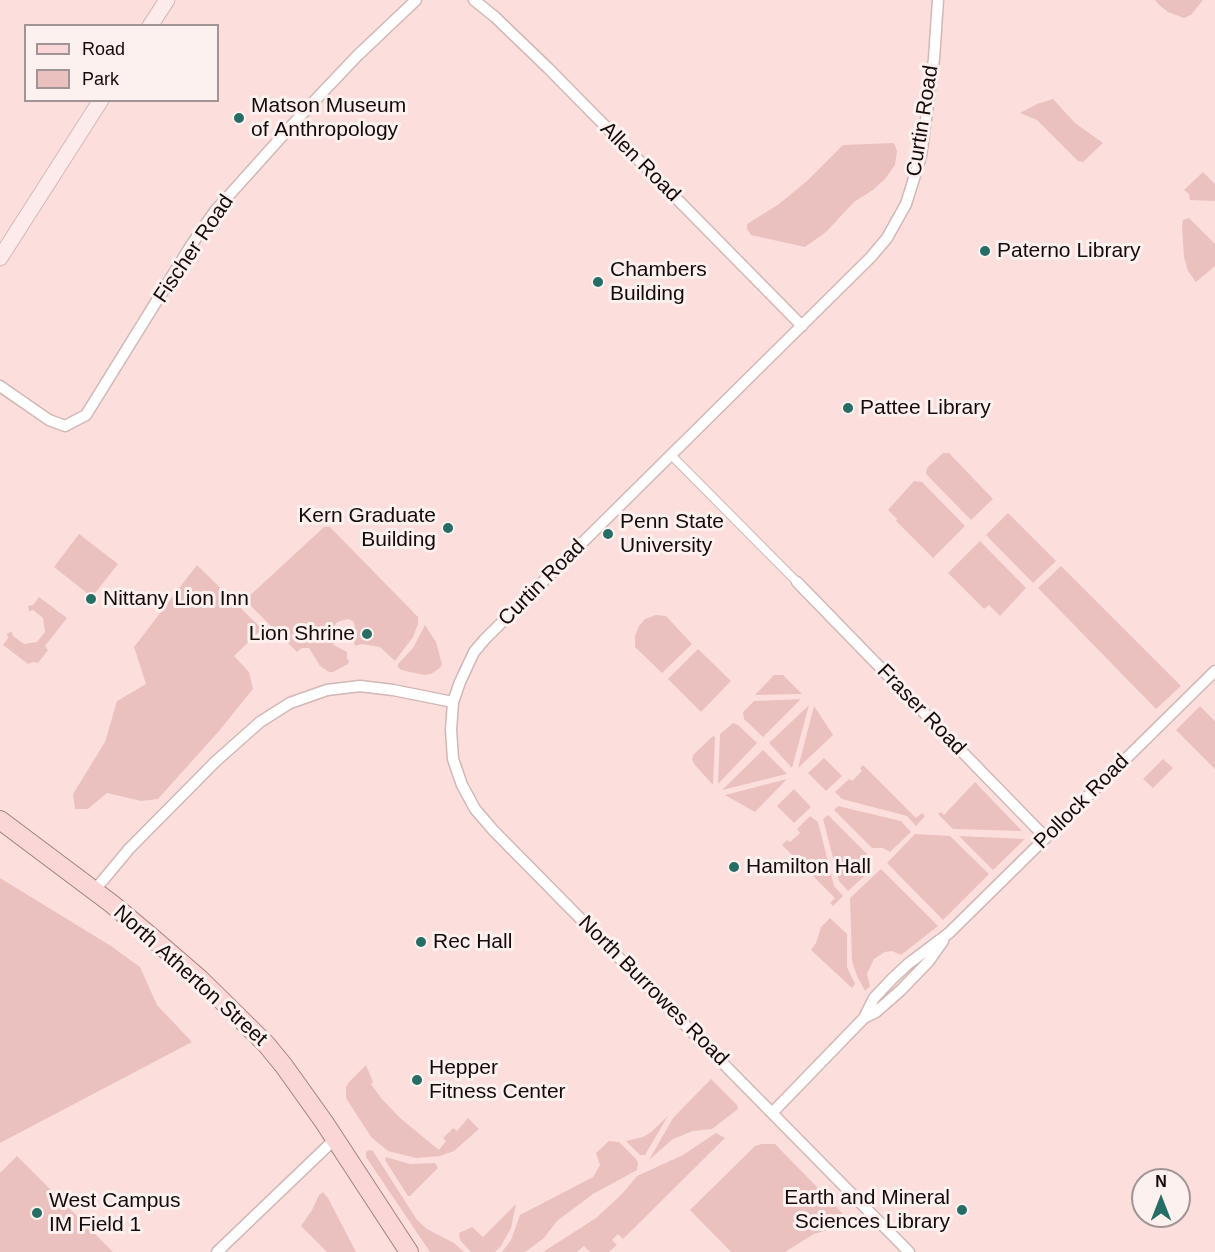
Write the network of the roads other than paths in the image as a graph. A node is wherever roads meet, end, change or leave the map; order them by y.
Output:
1 (167, 0) edge
2 (416, 0) edge
3 (474, 0) edge
4 (938, 0) edge
5 (151, 24) edge
6 (100, 102) edge
7 (0, 258) edge
8 (802, 326) junction
9 (0, 386) edge
10 (671, 455) junction
11 (797, 582) joint
12 (1215, 671) edge
13 (453, 702) junction
14 (0, 820) edge
15 (1046, 838) junction
16 (94, 891) junction
17 (772, 1112) junction
18 (335, 1138) junction
19 (217, 1252) edge
20 (409, 1252) edge
21 (909, 1252) edge

1 - 5 main road
2 - 9 street, Fischer Road
3 - 8 street, Allen Road
4 - 8 street, Curtin Road
6 - 7 main road
8 - 10 street, Curtin Road
10 - 11 street
10 - 13 street, Curtin Road
11 - 15 street, Fraser Road
12 - 15 street, Pollock Road
13 - 16 street
13 - 17 street, North Burrowes Road
14 - 16 main road, North Atherton Street
15 - 17 street, Pollock Road
16 - 18 main road, North Atherton Street
17 - 21 street, North Burrowes Road
18 - 19 street
18 - 20 main road, North Atherton Street

